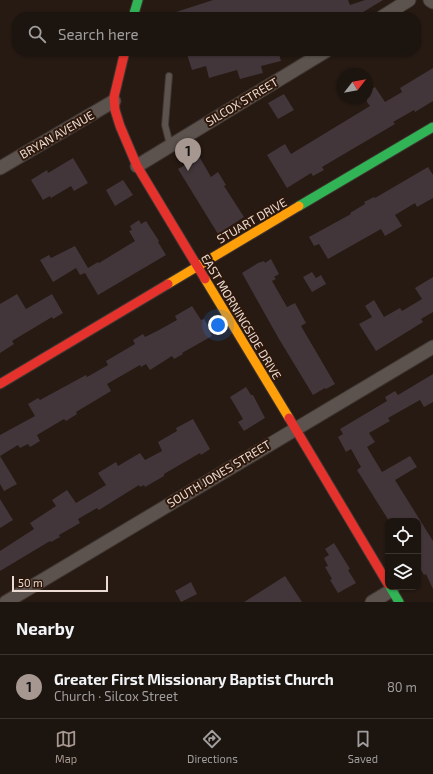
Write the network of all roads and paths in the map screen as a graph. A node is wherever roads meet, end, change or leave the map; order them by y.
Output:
1 (138, 0) edge
2 (409, 0) edge
3 (430, 0) edge
4 (433, 2) edge
5 (135, 12) edge
6 (390, 12) edge
7 (124, 56) edge
8 (318, 56) edge
9 (169, 76) dead end
10 (114, 101) junction
11 (433, 127) edge
12 (170, 145) junction
13 (137, 166) junction
14 (0, 168) edge
15 (197, 266) junction
16 (433, 347) edge
17 (0, 384) edge
18 (295, 429) junction
19 (385, 579) edge
20 (386, 590) edge
21 (392, 590) edge
22 (6, 602) edge
23 (372, 602) edge
24 (399, 602) edge

1 - 5 street
2 - 6 street
3 - 4 street
7 - 10 street, EAST MORNINGSIDE DRIVE
8 - 12 street, SILCOX STREET
9 - 12 lane
10 - 13 street, EAST MORNINGSIDE DRIVE
10 - 14 street, BRYAN AVENUE
11 - 15 street, STUART DRIVE
12 - 13 street, SILCOX STREET
13 - 15 street, EAST MORNINGSIDE DRIVE
15 - 17 street, STUART DRIVE
15 - 18 street, EAST MORNINGSIDE DRIVE
16 - 18 street, SOUTH JONES STREET
18 - 19 street, EAST MORNINGSIDE DRIVE
18 - 22 street, SOUTH JONES STREET
20 - 23 street
21 - 24 street, EAST MORNINGSIDE DRIVE

